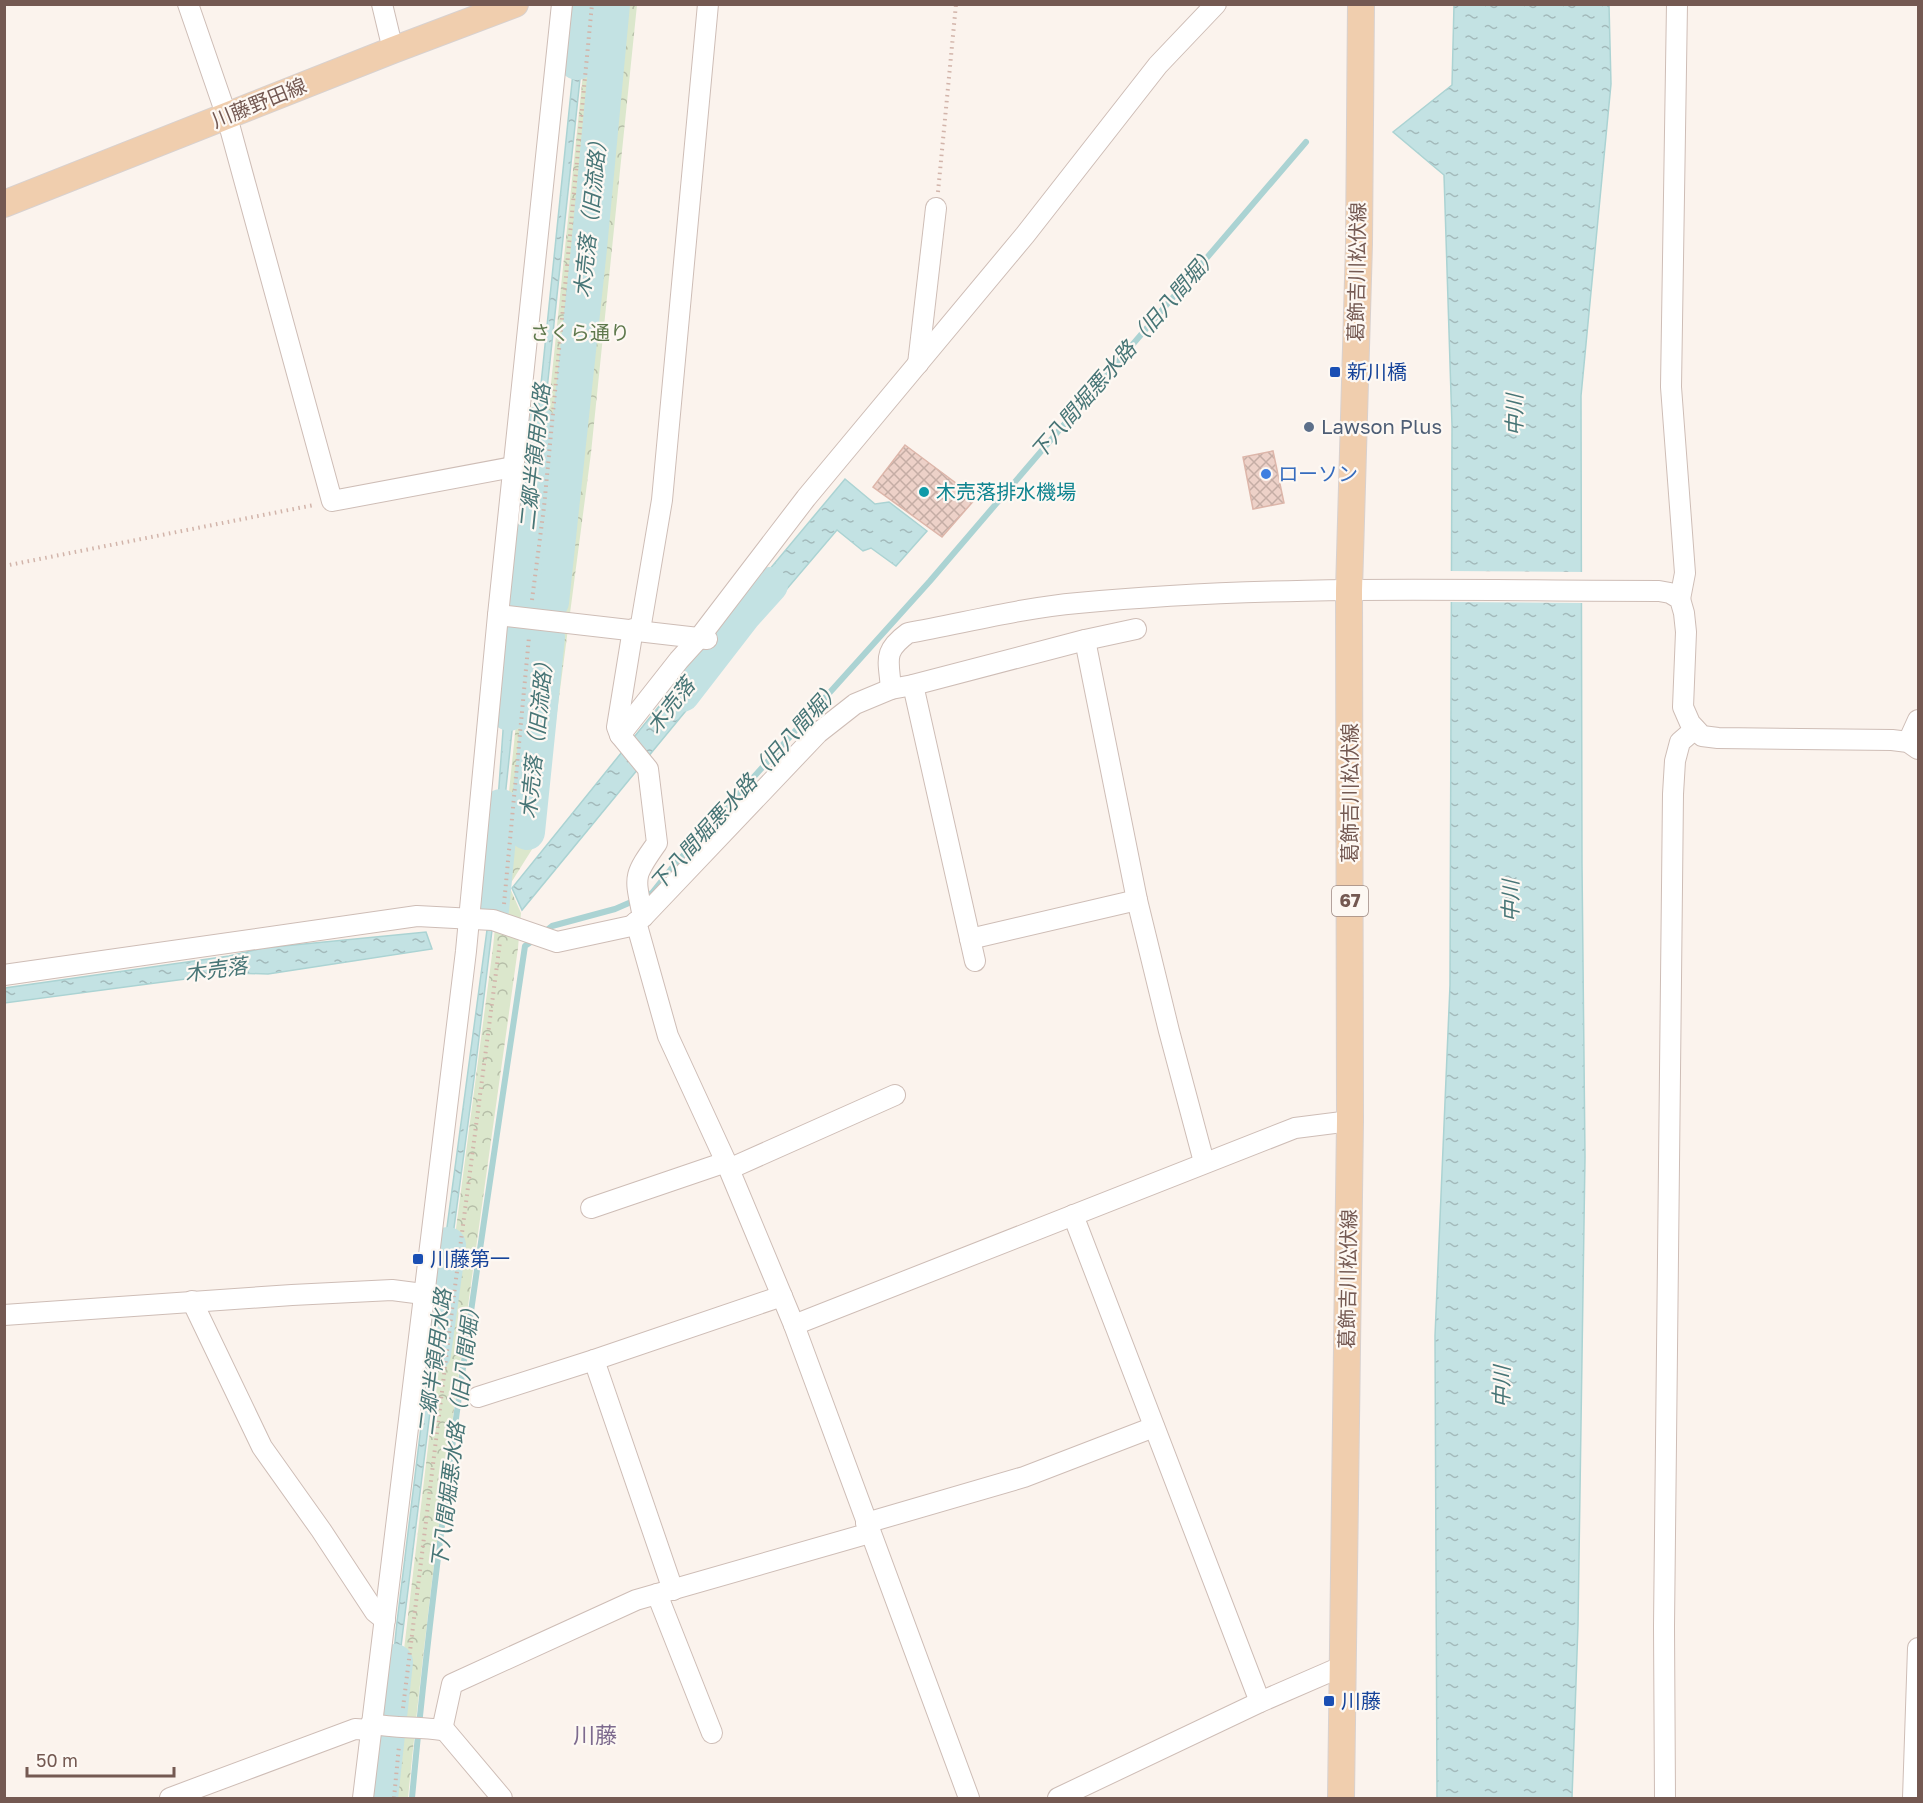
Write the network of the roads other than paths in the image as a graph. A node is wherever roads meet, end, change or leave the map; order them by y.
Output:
1 (188, 4) edge
2 (382, 4) edge
3 (515, 4) edge
4 (562, 4) edge
5 (708, 4) edge
6 (1216, 4) edge
7 (1360, 4) edge
8 (1677, 4) edge
9 (393, 50) junction
10 (227, 117) junction
11 (4, 204) edge
12 (936, 208) road end
13 (918, 364) junction
14 (513, 467) junction
15 (1349, 590) junction
16 (1680, 599) junction
17 (498, 615) junction
18 (637, 629) junction
19 (1136, 629) dead end
20 (704, 639) junction
21 (1085, 640) junction
22 (913, 685) junction
23 (891, 689) junction
24 (1918, 720) edge
25 (1695, 729) junction
26 (620, 735) junction
27 (1913, 745) edge
28 (1137, 900) junction
29 (480, 919) junction
30 (640, 920) junction
31 (970, 939) junction
32 (975, 961) dead end
33 (4, 975) edge
34 (895, 1095) dead end
35 (1350, 1121) junction
36 (1204, 1162) junction
37 (728, 1166) junction
38 (591, 1208) dead end
39 (1073, 1215) junction
40 (423, 1294) junction
41 (782, 1296) junction
42 (192, 1302) junction
43 (4, 1315) edge
44 (794, 1325) junction
45 (594, 1360) junction
46 (478, 1397) dead end
47 (1154, 1427) junction
48 (868, 1528) junction
49 (665, 1592) junction
50 (385, 1620) junction
51 (1918, 1648) edge
52 (1343, 1666) junction
53 (1918, 1691) edge
54 (1260, 1702) junction
55 (385, 1727) junction
56 (443, 1729) junction
57 (712, 1732) dead end
58 (170, 1798) edge
59 (363, 1798) edge
60 (502, 1798) edge
61 (969, 1798) edge
62 (1058, 1798) edge
63 (1341, 1798) edge
64 (1665, 1798) edge
65 (1913, 1798) edge

1 - 10 street
2 - 9 street
3 - 9 main road, 川藤野田線
4 - 14 street
5 - 18 street
6 - 13 street
7 - 15 main road, 葛飾吉川松伏線 / 67
8 - 16 street
9 - 10 main road, 川藤野田線
10 - 11 main road, 川藤野田線
10 - 14 street
12 - 13 street
13 - 20 street
14 - 17 street
15 - 16 street
15 - 23 street
15 - 35 main road, 葛飾吉川松伏線 / 67
16 - 25 street
17 - 18 street
17 - 29 street
18 - 20 street
18 - 26 street
19 - 21 street
20 - 26 street
21 - 22 street
21 - 28 street
22 - 23 street
22 - 31 street
23 - 30 street
24 - 27 street
25 - 27 street
25 - 64 street
26 - 30 street
28 - 31 street
28 - 36 street
29 - 30 street
29 - 33 street
29 - 40 street
30 - 37 street
31 - 32 street
34 - 37 street
35 - 36 street
35 - 52 main road, 葛飾吉川松伏線 / 67
36 - 39 street
37 - 38 street
37 - 41 street
39 - 44 street
39 - 47 street
40 - 42 street
40 - 50 street
41 - 44 street
41 - 45 street
42 - 43 street
42 - 50 street
44 - 48 street
45 - 46 street
45 - 49 street
47 - 48 street
47 - 54 street
48 - 49 street
48 - 61 street
49 - 56 street
49 - 57 street
50 - 55 street
51 - 53 street
52 - 54 street
52 - 63 main road, 葛飾吉川松伏線 / 67
53 - 65 street
54 - 62 street
55 - 56 street
55 - 58 street
55 - 59 street
56 - 60 street

